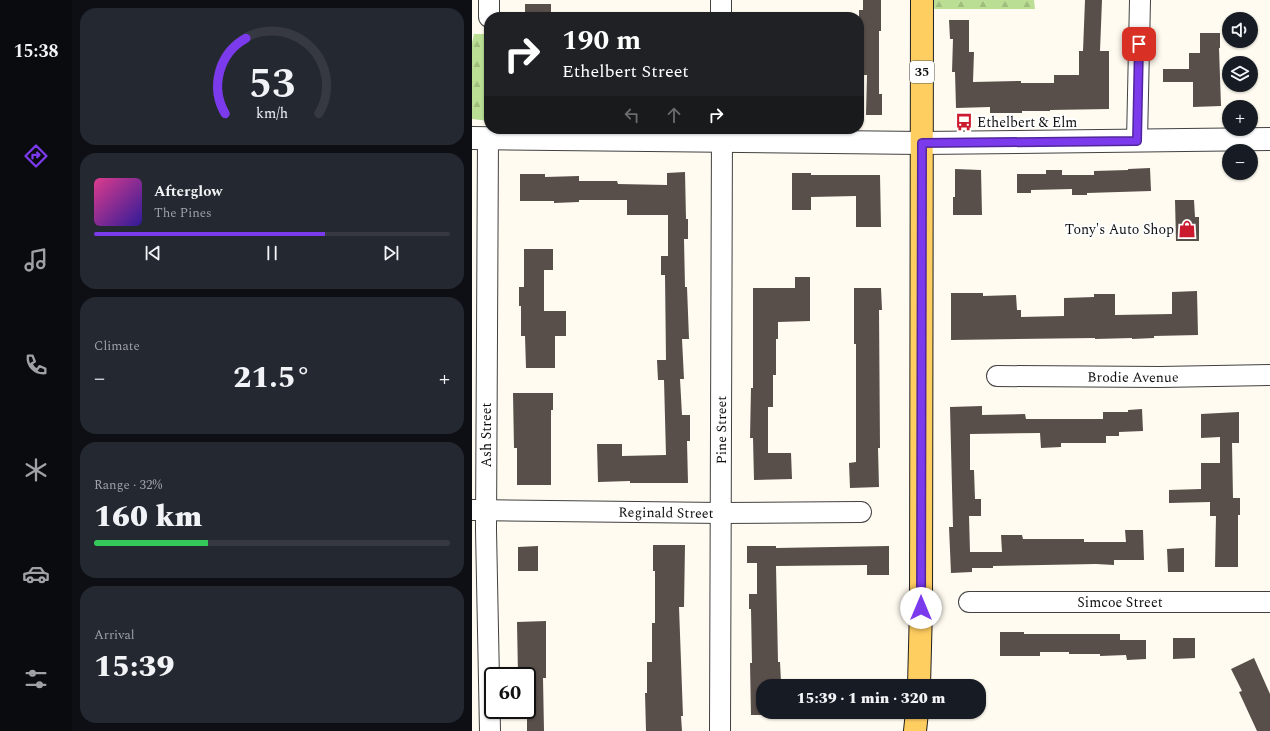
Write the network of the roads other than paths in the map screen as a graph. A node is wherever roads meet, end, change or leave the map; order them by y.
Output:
1 (489, 0) edge
2 (721, 0) edge
3 (922, 0) edge
4 (1140, 0) edge
5 (489, 12) edge
6 (721, 12) edge
7 (722, 135) edge
8 (480, 138) edge
9 (1270, 139) edge
10 (1137, 141) junction
11 (922, 143) junction
12 (1270, 375) edge
13 (997, 376) dead end
14 (479, 510) edge
15 (861, 512) dead end
16 (721, 513) junction
17 (969, 602) dead end
18 (1270, 602) edge
19 (919, 679) edge
20 (916, 719) edge
21 (490, 731) edge
22 (720, 731) edge
23 (915, 731) edge

1 - 5 street
2 - 6 street
3 - 11 main road, 35
4 - 10 street
7 - 8 street
7 - 11 street
7 - 16 street, Pine Street
8 - 14 street, Ash Street
9 - 10 street
10 - 11 street
11 - 19 main road, 35
12 - 13 street, Brodie Avenue
14 - 16 street, Reginald Street
14 - 21 street, Ash Street
15 - 16 street, Reginald Street
16 - 22 street, Pine Street
17 - 18 street, Simcoe Street
20 - 23 main road

